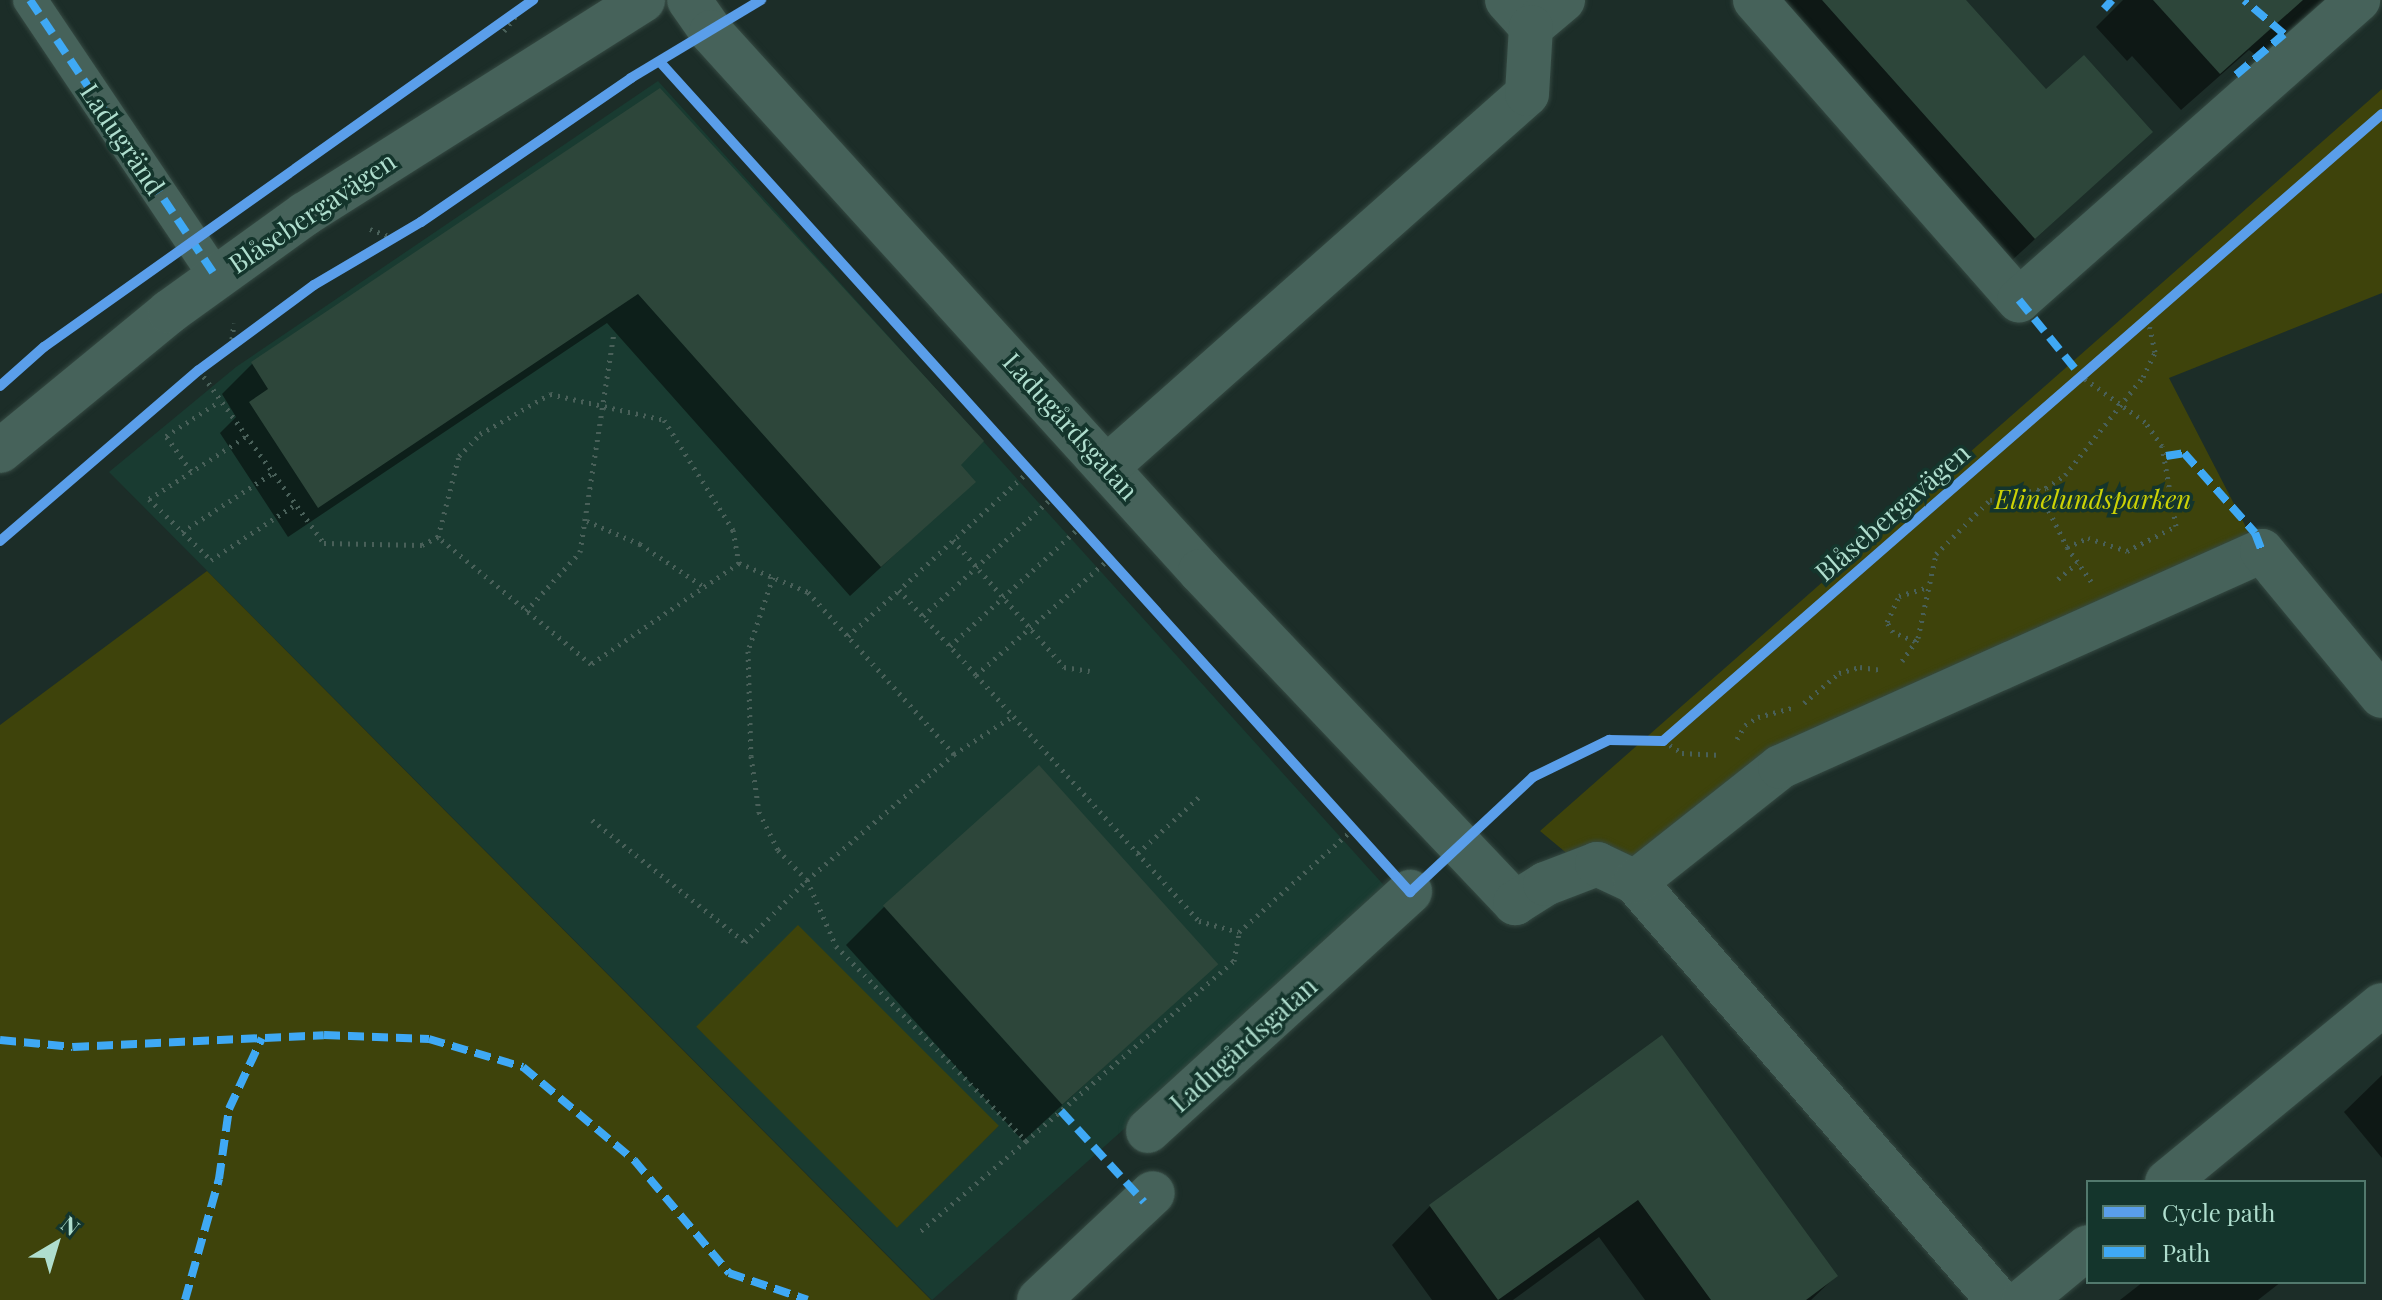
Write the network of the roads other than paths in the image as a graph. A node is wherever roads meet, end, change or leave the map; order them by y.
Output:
1 (30, 0) edge
2 (643, 0) edge
3 (689, 0) edge
4 (1755, 0) edge
5 (2358, 0) edge
6 (1534, 9) edge
7 (216, 277) junction
8 (0, 451) edge
9 (1108, 466) junction
10 (2382, 696) edge
11 (1635, 882) junction
12 (1410, 892) dead end
13 (2382, 1005) edge
14 (1148, 1131) dead end
15 (2169, 1180) edge
16 (1153, 1193) dead end
17 (2086, 1249) edge
18 (1039, 1300) edge
19 (1998, 1300) edge
20 (2024, 1300) edge

1 - 7 street, Ladugränd
2 - 7 street, Blåsebergavägen
3 - 9 street, Ladugårdsgatan
4 - 5 street
6 - 9 street
7 - 8 street, Blåsebergavägen
9 - 11 street, Ladugårdsgatan
10 - 11 street
11 - 19 street
12 - 14 street, Ladugårdsgatan
13 - 15 street
16 - 18 street
17 - 20 street

